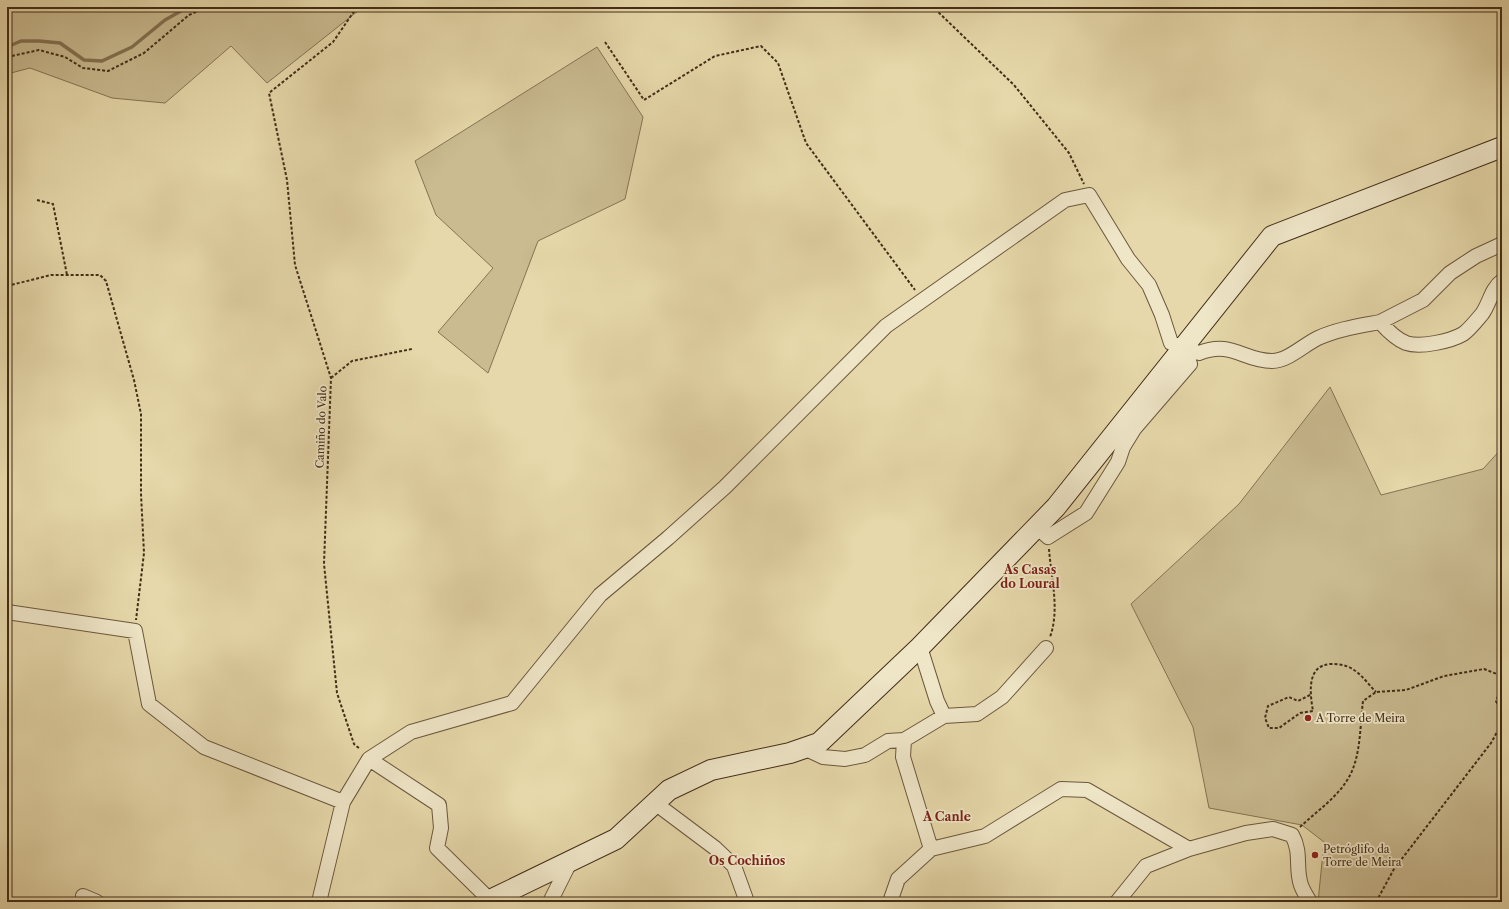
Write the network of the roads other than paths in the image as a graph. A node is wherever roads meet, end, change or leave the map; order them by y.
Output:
1 (1502, 147) edge
2 (1502, 244) edge
3 (1502, 281) edge
4 (1380, 322) junction
5 (1184, 347) junction
6 (1043, 532) junction
7 (7, 612) edge
8 (920, 647) junction
9 (1046, 648) road end
10 (944, 716) junction
11 (904, 740) junction
12 (804, 748) junction
13 (369, 759) junction
14 (343, 802) junction
15 (655, 803) junction
16 (931, 849) junction
17 (1189, 850) junction
18 (571, 860) junction
19 (83, 896) dead end
20 (489, 901) edge
21 (97, 902) edge
22 (319, 902) edge
23 (550, 902) edge
24 (747, 902) edge
25 (890, 902) edge
26 (1116, 902) edge
27 (1310, 902) edge

1 - 5 street
2 - 4 street
3 - 4 street
4 - 5 street
5 - 6 street
5 - 6 street
5 - 13 street
6 - 8 street
7 - 14 street
8 - 10 street
8 - 12 street
9 - 10 street
10 - 11 street
11 - 12 street
11 - 16 street
12 - 15 street
13 - 14 street
13 - 20 street
14 - 22 street
15 - 18 street
15 - 24 street
16 - 17 street
16 - 25 street
17 - 26 street
17 - 27 street
18 - 20 street
18 - 23 street
19 - 21 street

